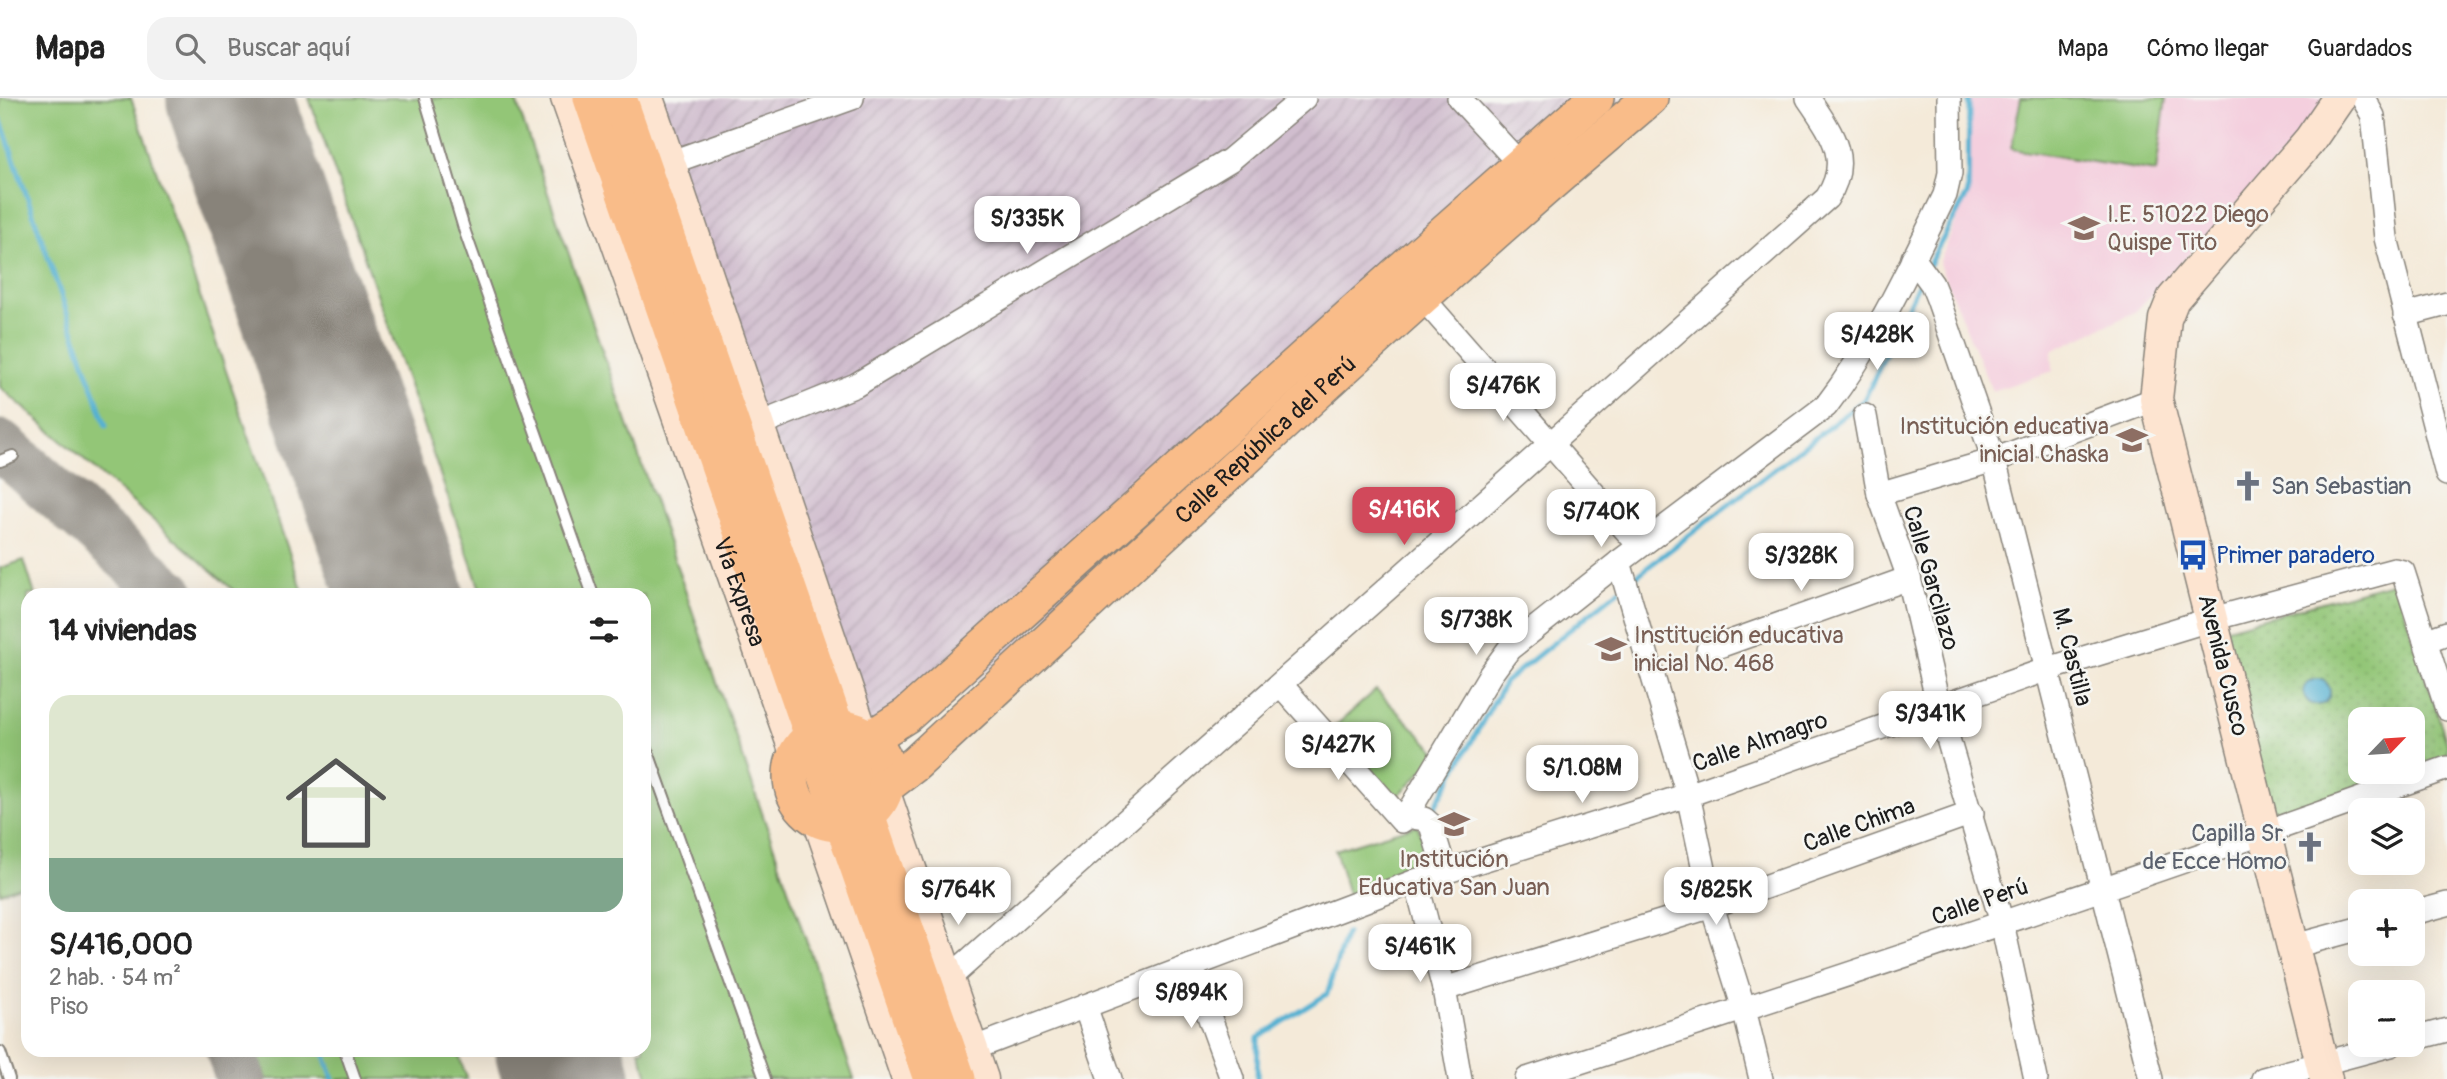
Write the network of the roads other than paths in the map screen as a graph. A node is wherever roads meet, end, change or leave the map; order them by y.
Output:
1 (425, 98) edge
2 (567, 98) edge
3 (852, 98) edge
4 (1304, 98) edge
5 (1459, 98) edge
6 (1596, 98) edge
7 (1650, 98) edge
8 (1808, 98) edge
9 (1949, 98) edge
10 (2339, 98) edge
11 (2363, 98) edge
12 (617, 108) edge
13 (672, 172) junction
14 (1532, 178) junction
15 (605, 205) junction
16 (1922, 270) junction
17 (1411, 284) junction
18 (2447, 304) edge
19 (2405, 316) junction
20 (729, 342) joint
21 (660, 364) junction
22 (2156, 399) junction
23 (1865, 416) dead end
24 (729, 418) junction
25 (1551, 445) junction
26 (13, 456) dead end
27 (1994, 460) junction
28 (0, 461) edge
29 (2447, 474) edge
30 (1879, 494) junction
31 (1639, 545) junction
32 (1621, 567) junction
33 (1909, 578) junction
34 (591, 588) edge
35 (2212, 619) junction
36 (2447, 633) edge
37 (2425, 641) junction
38 (1708, 650) dead end
39 (2048, 669) junction
40 (1281, 685) junction
41 (1939, 708) junction
42 (2447, 709) edge
43 (835, 738) junction
44 (651, 761) edge
45 (2447, 768) edge
46 (1688, 795) junction
47 (860, 808) junction
48 (1972, 813) junction
49 (1420, 820) junction
50 (2266, 834) junction
51 (1445, 871) junction
52 (1416, 881) junction
53 (2102, 888) junction
54 (2447, 904) edge
55 (1712, 906) junction
56 (2425, 910) edge
57 (2002, 923) junction
58 (2348, 931) edge
59 (2294, 946) junction
60 (1191, 966) junction
61 (948, 979) junction
62 (1444, 989) junction
63 (1085, 1006) junction
64 (1744, 1009) junction
65 (2447, 1030) edge
66 (2425, 1036) edge
67 (0, 1052) edge
68 (347, 1057) edge
69 (2360, 1057) edge
70 (965, 1064) edge
71 (2324, 1071) edge
72 (9, 1079) edge
73 (355, 1079) edge
74 (765, 1079) edge
75 (908, 1079) edge
76 (931, 1079) edge
77 (982, 1079) edge
78 (1110, 1079) edge
79 (1233, 1079) edge
80 (1460, 1079) edge
81 (1527, 1079) edge
82 (1761, 1079) edge
83 (2036, 1079) edge
84 (2151, 1079) edge
85 (2263, 1079) edge

1 - 34 lane
2 - 15 main road, Vía Expresa
3 - 13 street
4 - 24 street
5 - 14 street
6 - 14 main road, Calle República del Perú
7 - 14 main road, Calle República del Perú
8 - 25 street
9 - 16 street
10 - 22 main road, Avenida Cusco
11 - 19 street
12 - 13 main road
12 - 15 main road
12 - 24 main road, Vía Expresa
13 - 20 main road
14 - 17 main road, Calle República del Perú
15 - 21 main road, Vía Expresa
16 - 27 street, M. Castilla
16 - 31 street
17 - 25 street
17 - 43 main road, Calle República del Perú
17 - 47 main road, Calle República del Perú
18 - 19 street
19 - 29 street
20 - 24 main road
21 - 24 main road
21 - 43 main road, Vía Expresa
22 - 27 street
22 - 35 main road, Avenida Cusco
23 - 30 street, Calle Garcilazo
24 - 43 main road, Vía Expresa
25 - 31 street
25 - 40 street
26 - 28 lane
27 - 30 street
27 - 39 street, M. Castilla
30 - 33 street, Calle Garcilazo
31 - 32 street
32 - 46 street
32 - 49 street
33 - 38 street
33 - 41 street, Calle Garcilazo
35 - 37 street, Calle Almagro
35 - 39 street, Calle Almagro
35 - 50 main road, Avenida Cusco
36 - 37 street
37 - 42 street
39 - 41 street, Calle Almagro
39 - 53 street, M. Castilla
40 - 49 street
40 - 61 street
41 - 46 street, Calle Almagro
41 - 48 street, Calle Garcilazo
43 - 47 main road, Vía Expresa
43 - 47 main road, Vía Expresa
44 - 74 lane
45 - 50 street, Calle Perú
46 - 51 street, Calle Almagro
46 - 55 street
47 - 61 main road, Vía Expresa
47 - 70 main road, Vía Expresa
47 - 75 main road, Vía Expresa
47 - 76 main road, Vía Expresa
48 - 55 street, Calle Chima
48 - 57 street, Calle Garcilazo
49 - 51 street
50 - 53 street, Calle Perú
50 - 59 main road, Avenida Cusco
51 - 52 street, Calle Almagro
52 - 60 street, Calle Almagro
52 - 62 street
53 - 57 street, Calle Perú
53 - 84 street, M. Castilla
54 - 56 street
55 - 62 street, Calle Chima
55 - 64 street
57 - 64 street, Calle Perú
57 - 83 street, Calle Garcilazo
58 - 59 street
59 - 71 main road, Avenida Cusco
60 - 63 street, Calle Almagro
60 - 79 street
61 - 70 main road, Vía Expresa
62 - 80 street
63 - 70 street, Calle Almagro
63 - 78 street
64 - 81 street, Calle Perú
64 - 82 street
65 - 66 street
67 - 72 lane
68 - 73 lane
69 - 71 street
70 - 77 main road, Vía Expresa
71 - 85 street

